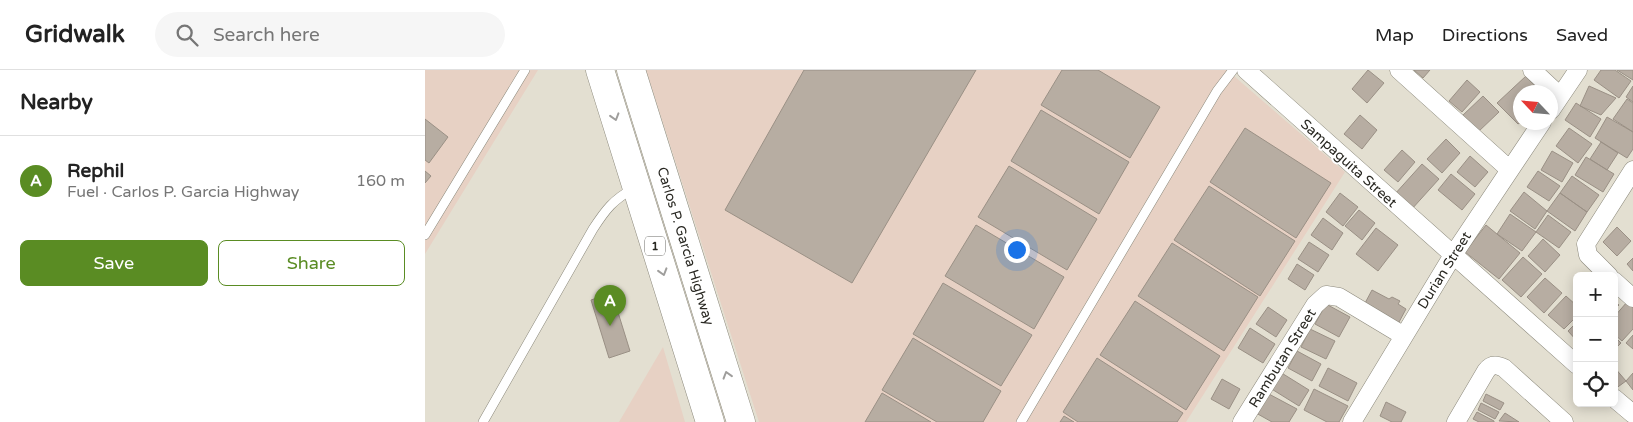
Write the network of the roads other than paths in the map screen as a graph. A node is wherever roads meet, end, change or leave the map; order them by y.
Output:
1 (525, 70) edge
2 (600, 70) edge
3 (631, 70) edge
4 (1233, 70) edge
5 (1246, 70) edge
6 (1399, 70) edge
7 (1532, 70) edge
8 (1578, 70) edge
9 (1542, 85) edge
10 (1558, 99) edge
11 (1537, 130) edge
12 (1510, 170) junction
13 (1631, 176) edge
14 (637, 187) junction
15 (425, 235) edge
16 (1453, 255) junction
17 (1605, 272) edge
18 (1618, 285) edge
19 (1633, 298) edge
20 (1404, 336) junction
21 (1575, 362) edge
22 (1618, 401) edge
23 (1633, 414) edge
24 (1545, 415) edge
25 (483, 422) edge
26 (711, 422) edge
27 (741, 422) edge
28 (1021, 422) edge
29 (1242, 422) edge
30 (1352, 422) edge
31 (1456, 422) edge
32 (1564, 422) edge

1 - 15 lane
2 -> 14 highway, Carlos P. Garcia Highway / 1
27 -> 3 highway, Carlos P. Garcia Highway / 1
4 - 28 lane
5 - 16 street, Sampaguita Street
6 - 12 street
7 - 9 street
8 - 10 street
11 - 12 street, Durian Street
12 - 16 street, Durian Street
13 - 17 street
14 - 25 lane
14 -> 26 highway, Carlos P. Garcia Highway / 1
16 - 20 street, Durian Street
16 - 21 street, Sampaguita Street
18 - 19 street
20 - 29 street, Rambutan Street
20 - 30 street, Durian Street
22 - 23 street
24 - 31 street
24 - 32 street

